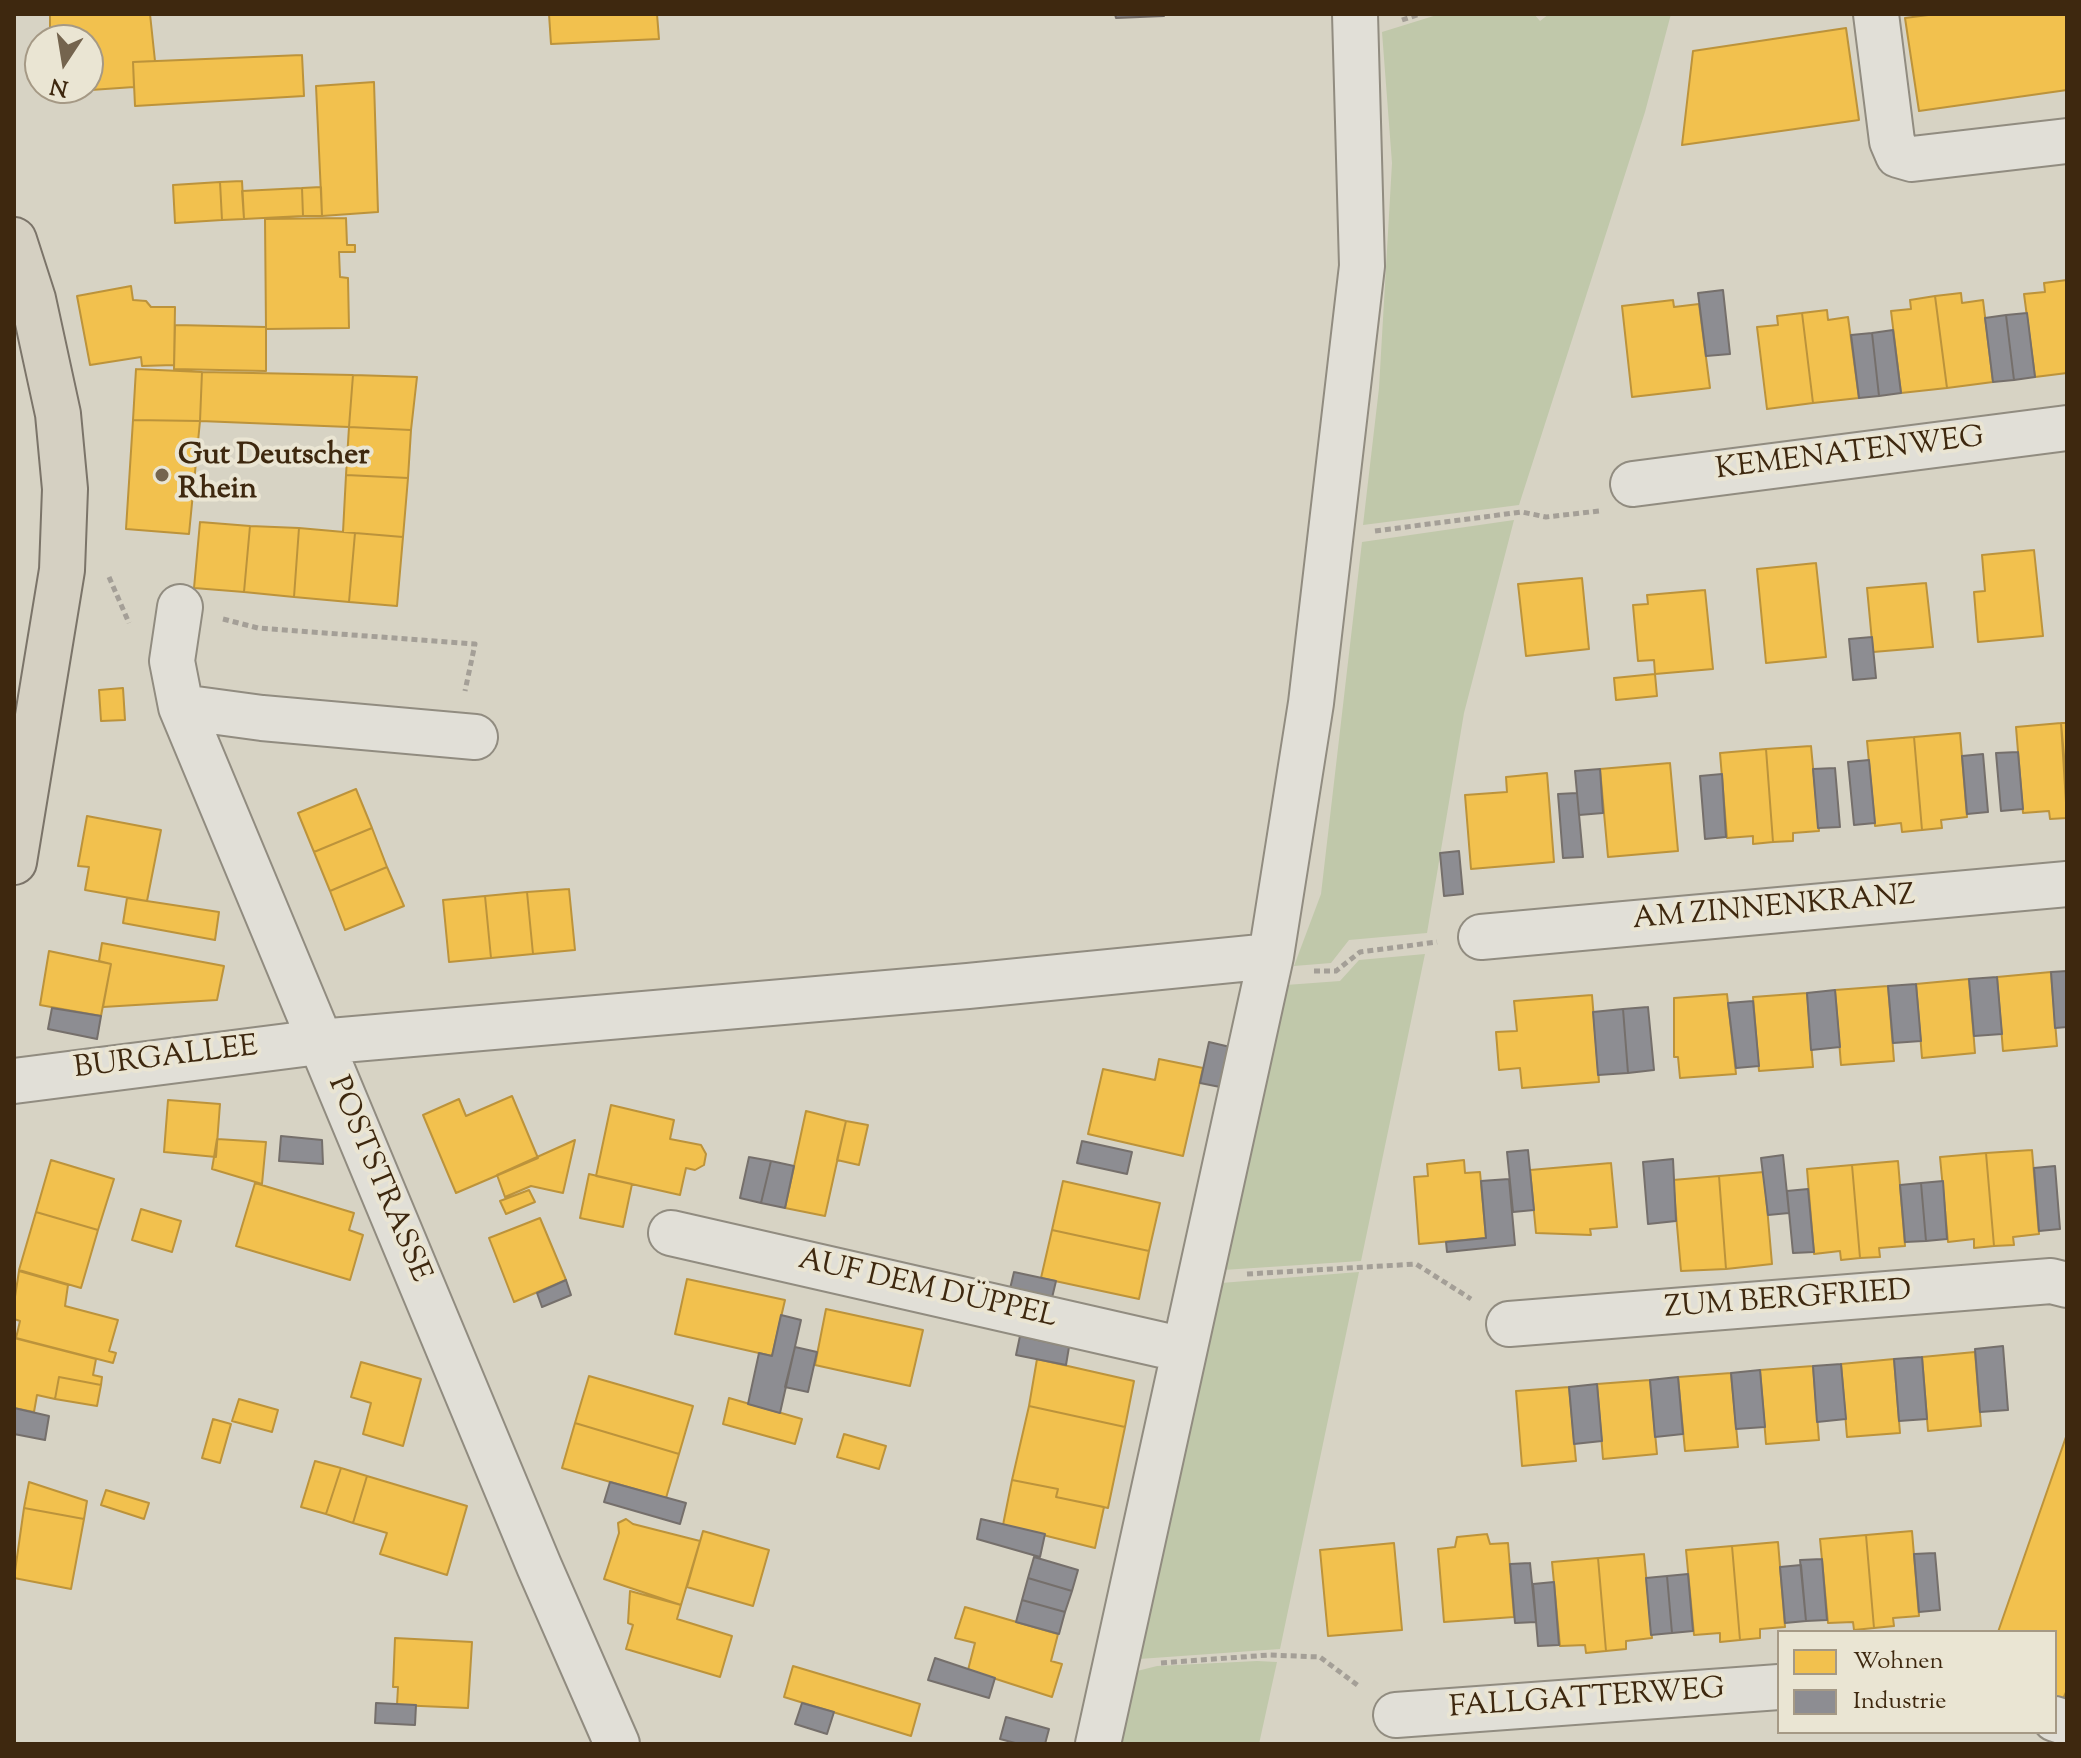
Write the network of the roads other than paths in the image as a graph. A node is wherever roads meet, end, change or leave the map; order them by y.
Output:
1 (1355, 14) edge
2 (1876, 14) edge
3 (2067, 141) edge
4 (17, 261) edge
5 (2067, 428) edge
6 (1633, 484) road end
7 (180, 607) road end
8 (181, 707) junction
9 (475, 737) dead end
10 (14, 862) edge
11 (2067, 884) edge
12 (1481, 937) road end
13 (1269, 964) junction
14 (319, 1042) junction
15 (14, 1081) edge
16 (671, 1233) dead end
17 (2067, 1285) edge
18 (1509, 1324) road end
19 (1184, 1350) junction
20 (1777, 1687) edge
21 (1396, 1715) road end
22 (617, 1744) edge
23 (1098, 1744) edge

1 - 13 street
2 - 3 street
4 - 10 main road
5 - 6 street, KEMENATENWEG
7 - 8 street, POSTSTRASSE
8 - 9 street
8 - 14 street, POSTSTRASSE
11 - 12 street, AM ZINNENKRANZ
13 - 14 street, BURGALLEE
13 - 19 street
14 - 15 street, BURGALLEE
14 - 22 street, POSTSTRASSE
16 - 19 street, AUF DEM DÜPPEL
17 - 18 street, ZUM BERGFRIED
19 - 23 street
20 - 21 street, FALLGATTERWEG

